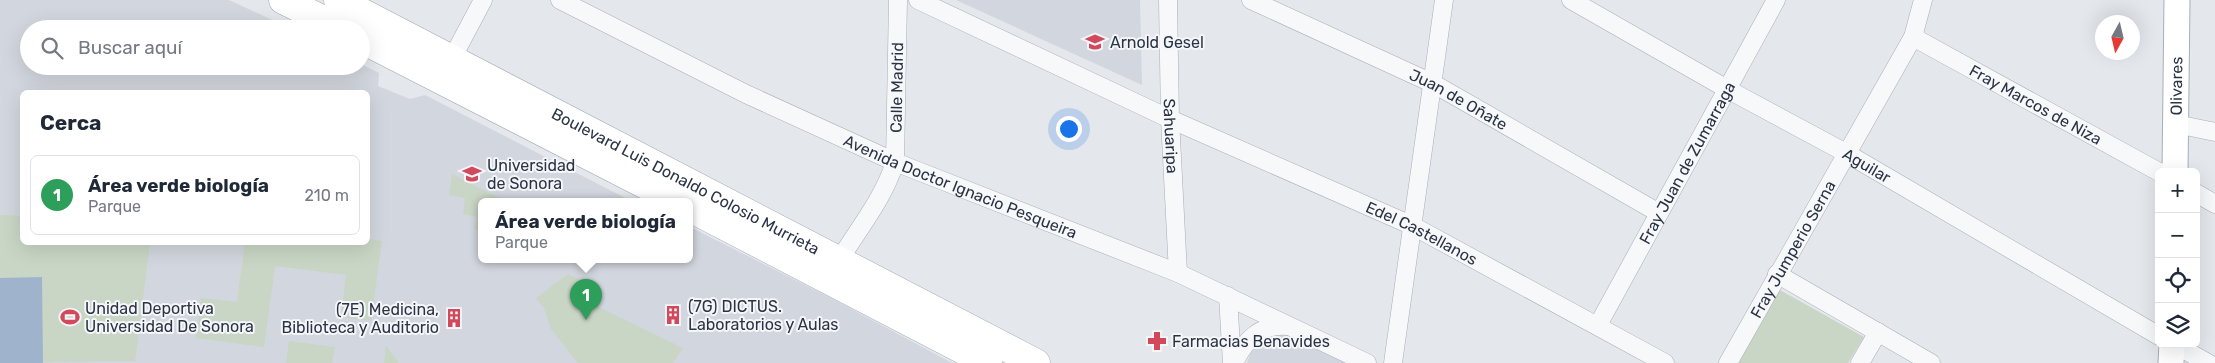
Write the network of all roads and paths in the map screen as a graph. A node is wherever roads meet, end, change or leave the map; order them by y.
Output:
1 (283, 0) edge
2 (338, 0) edge
3 (483, 0) edge
4 (560, 0) edge
5 (898, 0) edge
6 (918, 0) edge
7 (1168, 0) edge
8 (1251, 0) edge
9 (1444, 0) edge
10 (1571, 0) edge
11 (1776, 0) edge
12 (1923, 0) edge
13 (2177, 0) edge
14 (324, 20) edge
15 (370, 20) edge
16 (370, 20) edge
17 (1913, 37) junction
18 (370, 42) edge
19 (447, 69) junction
20 (1434, 84) junction
21 (1727, 89) junction
22 (1170, 119) junction
23 (2176, 124) junction
24 (2215, 132) edge
25 (1846, 153) junction
26 (895, 162) junction
27 (2174, 168) edge
28 (2155, 170) edge
29 (2200, 195) edge
30 (673, 198) edge
31 (2215, 204) edge
32 (693, 209) edge
33 (1659, 213) junction
34 (1413, 226) junction
35 (833, 270) junction
36 (1178, 273) junction
37 (1777, 274) junction
38 (1228, 296) junction
39 (1598, 325) junction
40 (1287, 326) junction
41 (1878, 332) junction
42 (2155, 334) edge
43 (2173, 348) edge
44 (2180, 348) edge
45 (988, 363) edge
46 (1036, 363) edge
47 (1233, 363) edge
48 (1367, 363) edge
49 (1393, 363) edge
50 (1665, 363) edge
51 (1728, 363) edge
52 (1860, 363) edge
53 (1932, 363) edge
54 (2171, 363) edge
55 (2208, 363) edge

1 - 14 main road
2 - 16 main road, Boulevard Luis Donaldo Colosio Murrieta
3 - 19 street
4 - 26 street, Avenida Doctor Ignacio Pesqueira
5 - 26 street, Calle Madrid
6 - 22 street, Edel Castellanos
7 - 22 street, Sahuaripa
8 - 20 street, Juan de Oñate
9 - 20 street
10 - 21 street, Aguilar
11 - 21 street, Fray Juan de Zumarraga
12 - 17 street, Fray Jumperio Serna
13 - 23 main road, Olivares
15 - 19 main road, Boulevard Luis Donaldo Colosio Murrieta
17 - 25 street, Fray Jumperio Serna
17 - 28 street, Fray Marcos de Niza
18 - 19 main road, Boulevard Luis Donaldo Colosio Murrieta
19 - 30 main road, Boulevard Luis Donaldo Colosio Murrieta
19 - 35 main road, Boulevard Luis Donaldo Colosio Murrieta
20 - 33 street, Juan de Oñate
20 - 34 street
21 - 25 street, Aguilar
21 - 33 street, Fray Juan de Zumarraga
22 - 34 street, Edel Castellanos
22 - 36 street, Sahuaripa
23 - 24 street
23 - 27 main road, Olivares
25 - 37 street, Fray Jumperio Serna
25 - 42 street, Aguilar
26 - 35 street, Calle Madrid
26 - 36 street, Avenida Doctor Ignacio Pesqueira
29 - 31 street
32 - 35 main road, Boulevard Luis Donaldo Colosio Murrieta
33 - 39 street, Fray Juan de Zumarraga
34 - 39 street, Edel Castellanos
34 - 49 street
35 - 45 main road, Boulevard Luis Donaldo Colosio Murrieta
35 - 46 main road, Boulevard Luis Donaldo Colosio Murrieta
36 - 38 street, Avenida Doctor Ignacio Pesqueira
37 - 41 street
37 - 51 street, Fray Jumperio Serna
38 - 40 street, Avenida Doctor Ignacio Pesqueira
38 - 47 street
39 - 50 street, Edel Castellanos
40 - 47 street
40 - 48 street, Avenida Doctor Ignacio Pesqueira
41 - 52 street
41 - 53 street
43 - 54 main road
44 - 55 street

